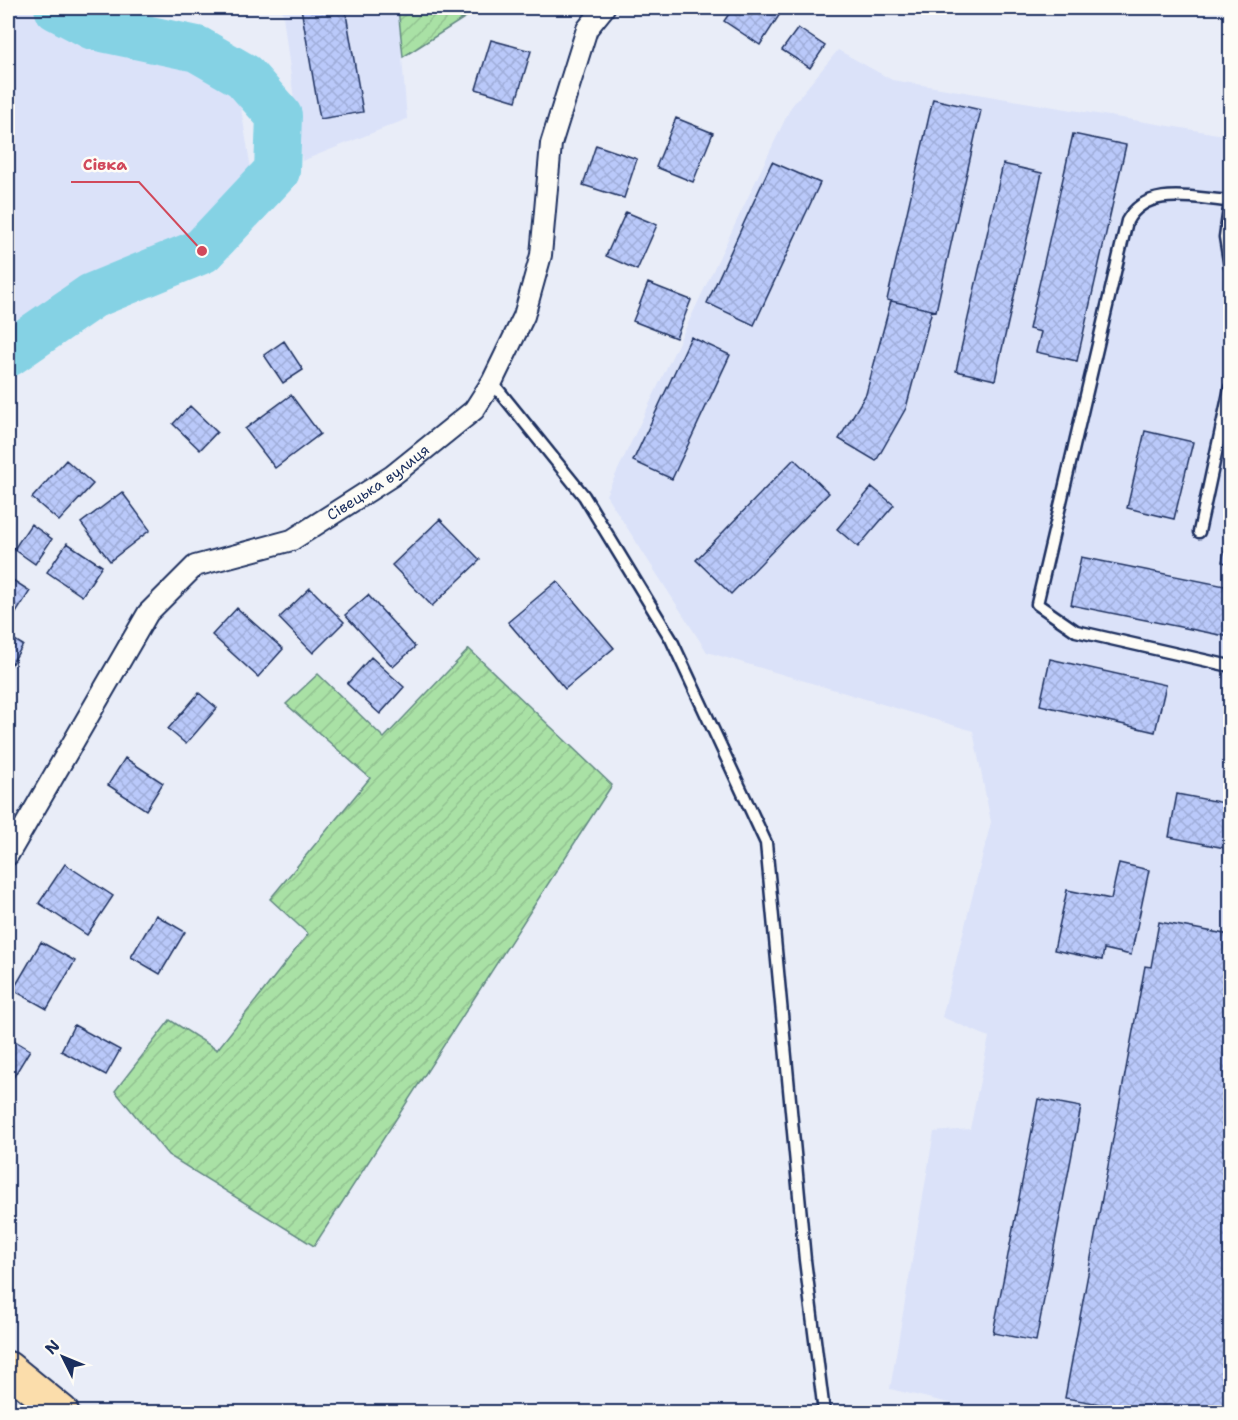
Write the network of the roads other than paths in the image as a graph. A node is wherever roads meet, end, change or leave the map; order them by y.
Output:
1 (604, 8) edge
2 (1230, 267) edge
3 (492, 382) junction
4 (1230, 388) edge
5 (1199, 532) dead end
6 (1230, 666) edge
7 (8, 855) edge
8 (8, 1368) edge
9 (62, 1413) edge
10 (824, 1413) edge

1 - 3 street, Сівецька вулиця
2 - 6 lane
3 - 7 street, Сівецька вулиця
3 - 10 lane
4 - 5 lane
8 - 9 main road

